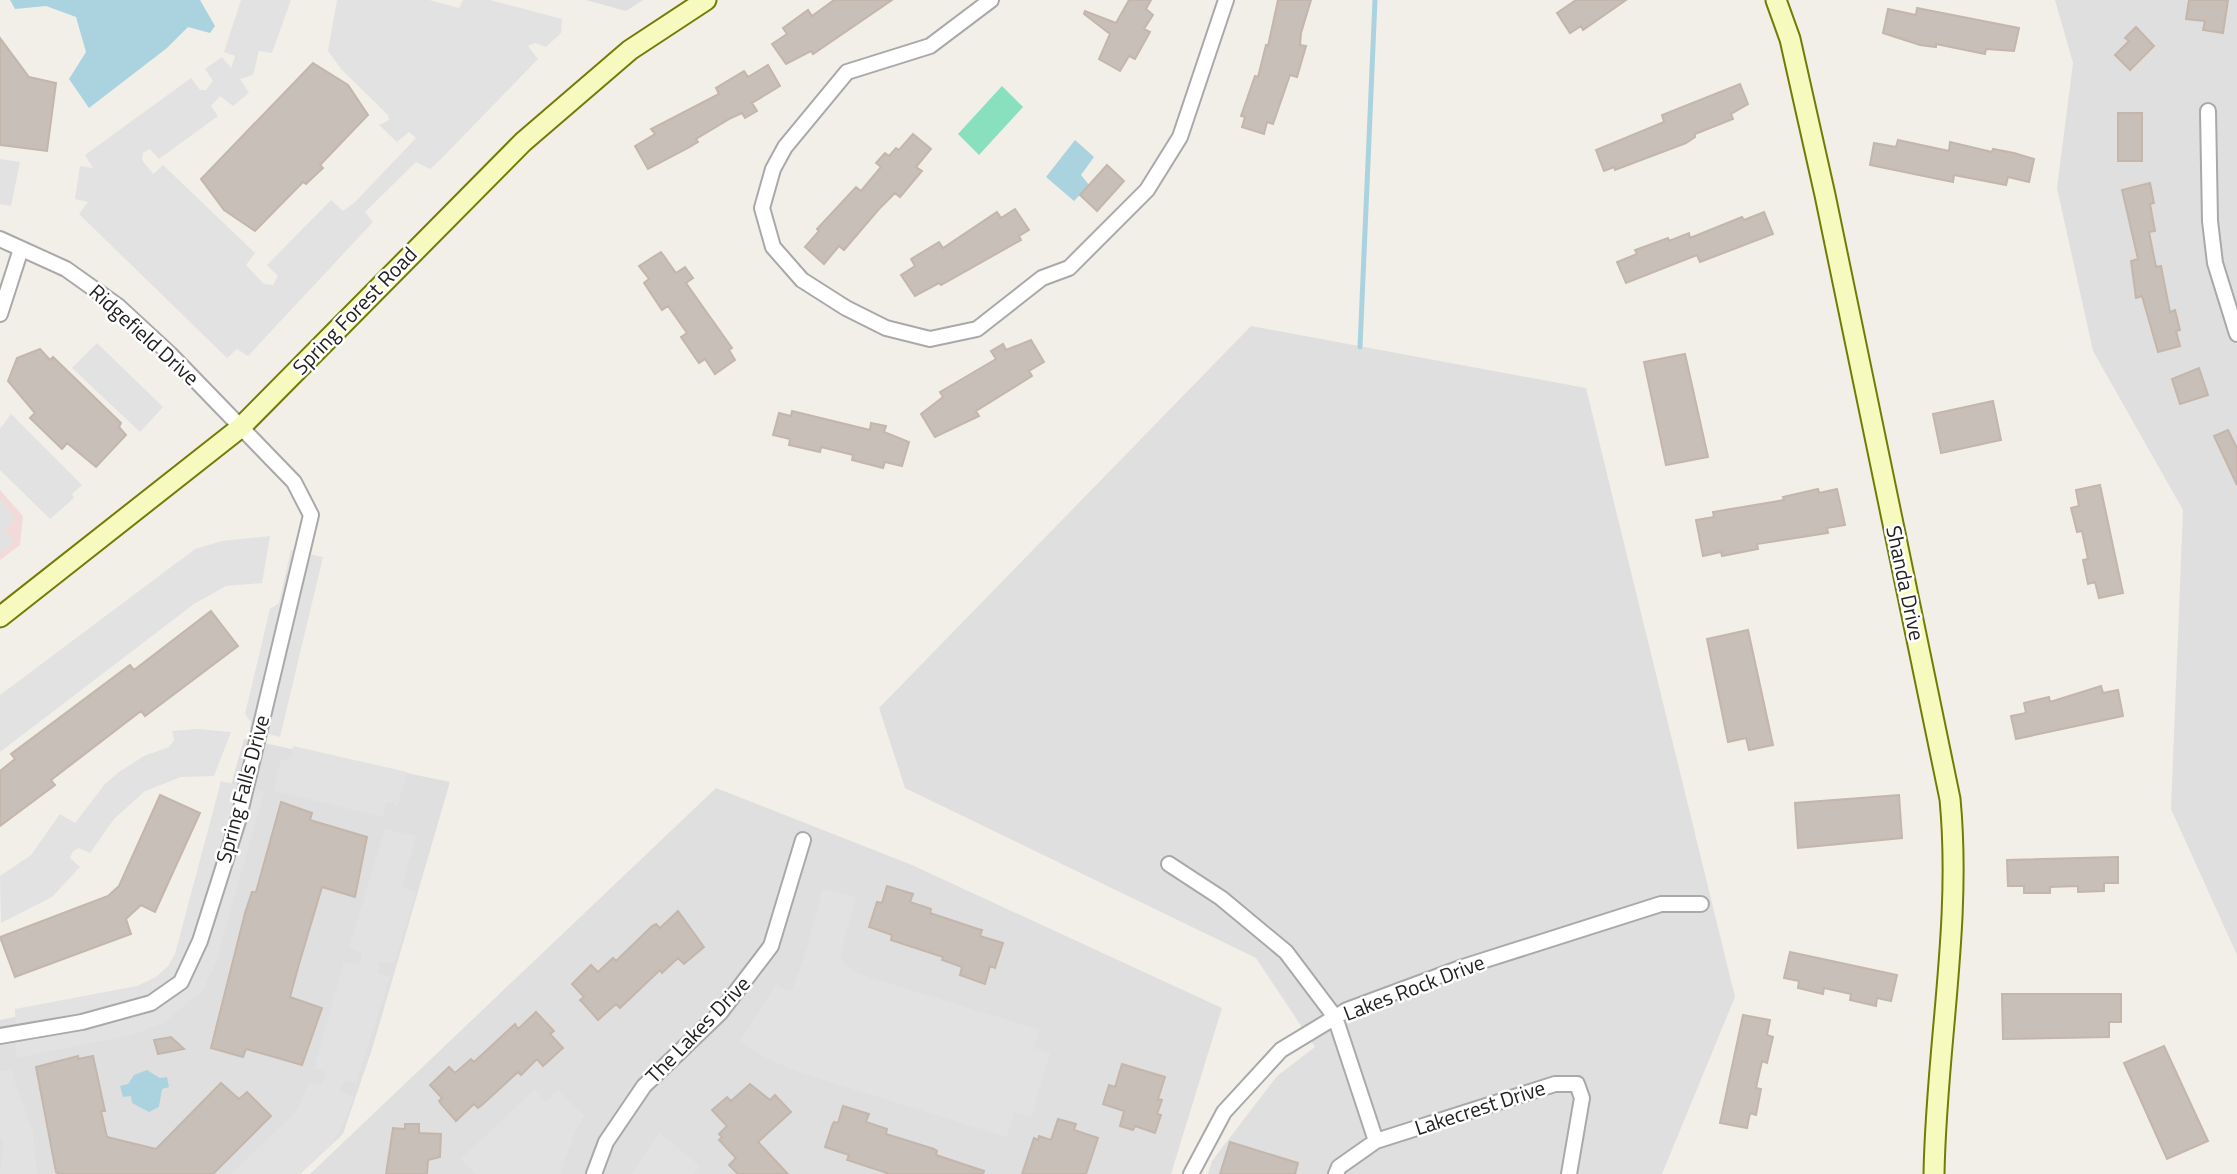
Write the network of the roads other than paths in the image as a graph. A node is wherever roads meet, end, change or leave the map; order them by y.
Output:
1 (706, 0) edge
2 (991, 0) edge
3 (1226, 0) edge
4 (1776, 0) edge
5 (2208, 111) dead end
6 (0, 239) edge
7 (21, 249) junction
8 (0, 314) edge
9 (2237, 334) edge
10 (240, 428) junction
11 (0, 617) edge
12 (803, 840) dead end
13 (1169, 864) dead end
14 (1701, 904) dead end
15 (1335, 1017) junction
16 (0, 1036) edge
17 (1376, 1141) junction
18 (594, 1174) edge
19 (1191, 1174) edge
20 (1336, 1174) edge
21 (1569, 1174) edge
22 (1934, 1174) edge

1 - 10 street, Spring Forest Road
2 - 3 street
4 - 22 street, Shanda Drive
5 - 9 street
6 - 7 street, Ridgefield Drive
7 - 8 street
7 - 10 street, Ridgefield Drive
10 - 11 street, Spring Forest Road
10 - 16 street, Spring Falls Drive
12 - 18 street, The Lakes Drive
13 - 15 street
14 - 15 street, Lakes Rock Drive
15 - 17 street
15 - 19 street, Lakes Rock Drive
17 - 20 street, Lakecrest Drive
17 - 21 street, Lakecrest Drive

